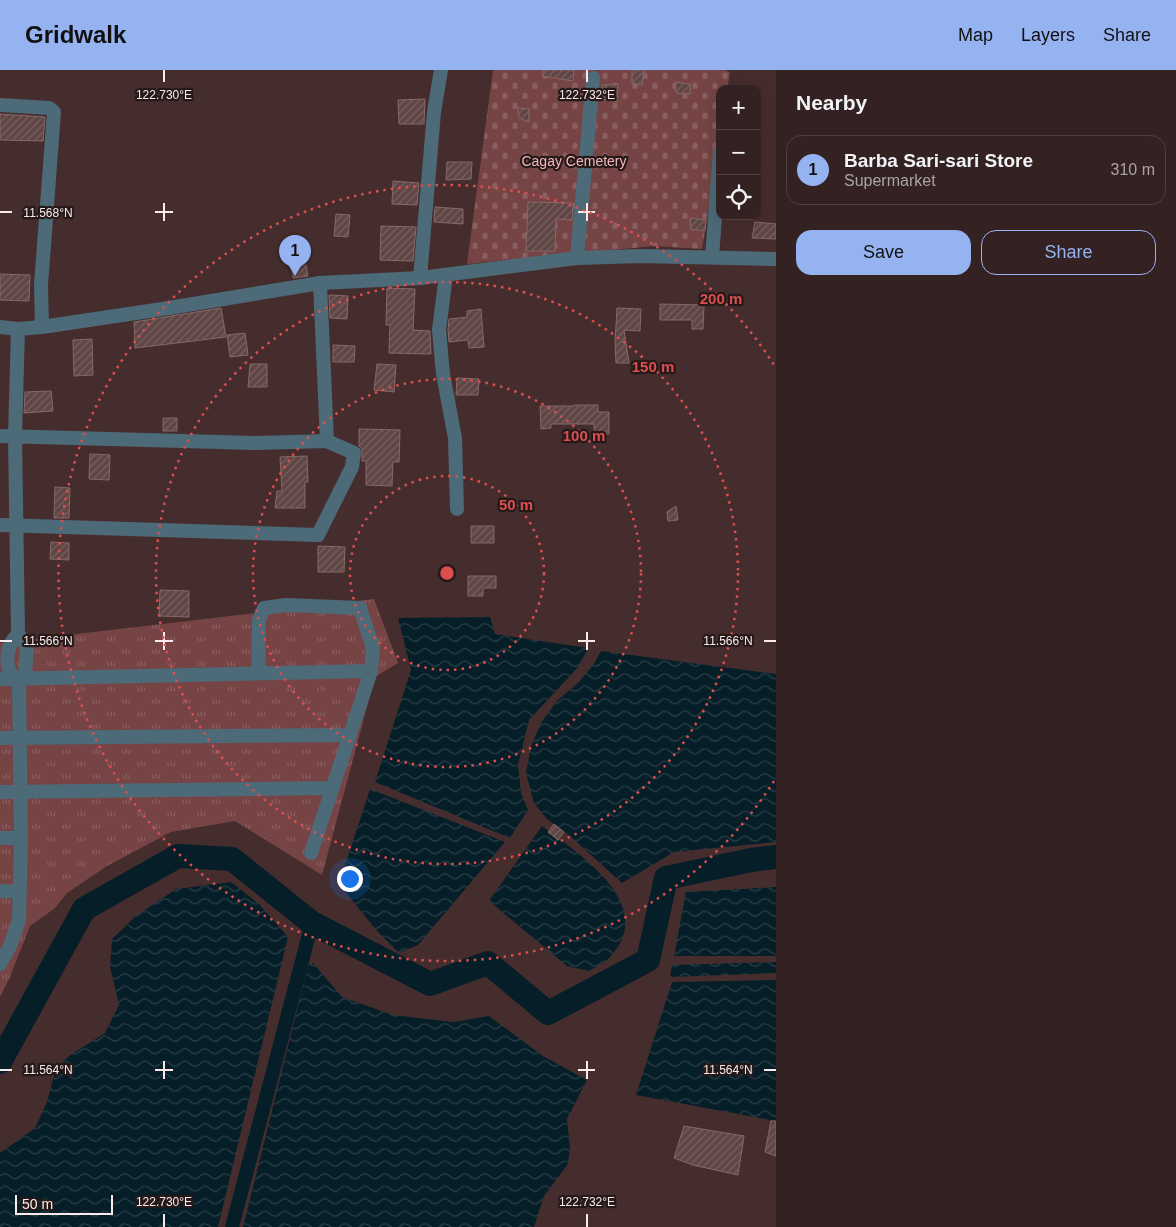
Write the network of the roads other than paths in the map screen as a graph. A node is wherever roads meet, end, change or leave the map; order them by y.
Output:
1 (441, 70) edge
2 (593, 78) dead end
3 (0, 105) edge
4 (718, 175) edge
5 (712, 257) junction
6 (577, 258) junction
7 (776, 259) edge
8 (446, 275) junction
9 (420, 278) junction
10 (320, 283) junction
11 (0, 327) edge
12 (42, 327) junction
13 (18, 329) junction
14 (0, 436) edge
15 (15, 436) junction
16 (327, 441) junction
17 (457, 508) dead end
18 (0, 524) edge
19 (16, 525) junction
20 (371, 671) junction
21 (258, 674) junction
22 (13, 680) edge
23 (350, 735) junction
24 (0, 738) edge
25 (19, 738) junction
26 (332, 788) junction
27 (0, 792) edge
28 (20, 792) junction
29 (0, 838) edge
30 (22, 838) junction
31 (310, 853) dead end
32 (0, 891) edge
33 (20, 892) junction
34 (5, 946) edge
35 (0, 964) edge

1 - 9 street
2 - 6 street
3 - 12 street
4 - 5 street
5 - 6 street
5 - 7 street
6 - 8 street
8 - 9 street
8 - 17 street
9 - 10 street
10 - 12 street
10 - 16 street
11 - 13 street
12 - 13 street
13 - 15 street
14 - 15 street
15 - 16 street
15 - 19 street
16 - 19 street
18 - 19 street
19 - 22 street
20 - 21 street
20 - 21 street
20 - 23 street
21 - 22 street
22 - 25 street
23 - 25 street
23 - 26 street
24 - 25 street
25 - 28 street
26 - 28 street
26 - 31 street
27 - 28 street
28 - 30 street
29 - 30 street
30 - 33 street
32 - 33 street
33 - 34 street
34 - 35 street

